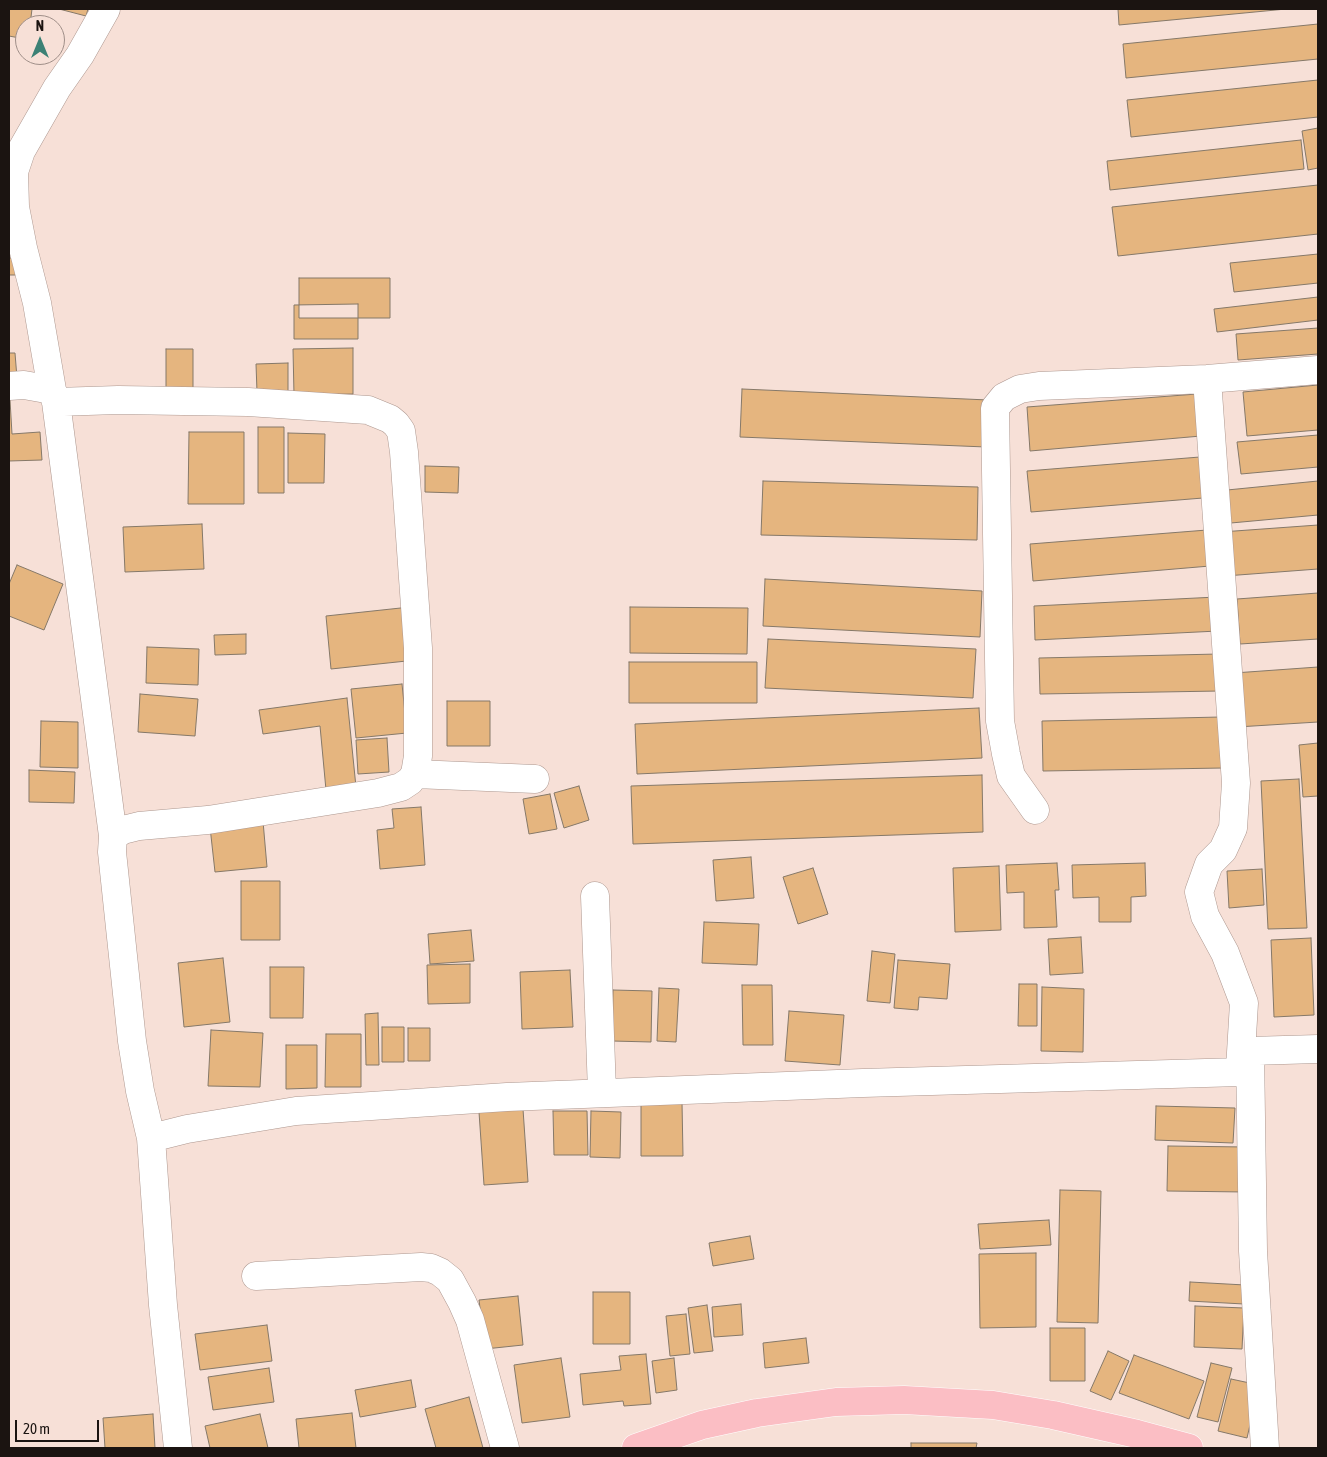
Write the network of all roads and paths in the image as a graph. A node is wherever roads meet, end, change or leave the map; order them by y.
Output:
1 (106, 9) edge
2 (1318, 370) edge
3 (1206, 379) junction
4 (9, 386) edge
5 (54, 396) junction
6 (415, 774) junction
7 (534, 779) dead end
8 (1035, 810) dead end
9 (113, 836) junction
10 (595, 896) dead end
11 (1318, 1048) edge
12 (1245, 1061) junction
13 (602, 1092) junction
14 (151, 1138) junction
15 (256, 1276) dead end
16 (178, 1448) edge
17 (505, 1448) edge
18 (636, 1448) edge
19 (1189, 1448) edge
20 (1265, 1448) edge

1 - 5 street
2 - 3 street
3 - 8 street
3 - 12 street
4 - 5 street
5 - 6 street
5 - 9 street
6 - 7 street
6 - 9 street
9 - 14 street
10 - 13 street
11 - 12 street
12 - 13 street
12 - 20 street
13 - 14 street
14 - 16 street
15 - 17 street
18 - 19 main road

